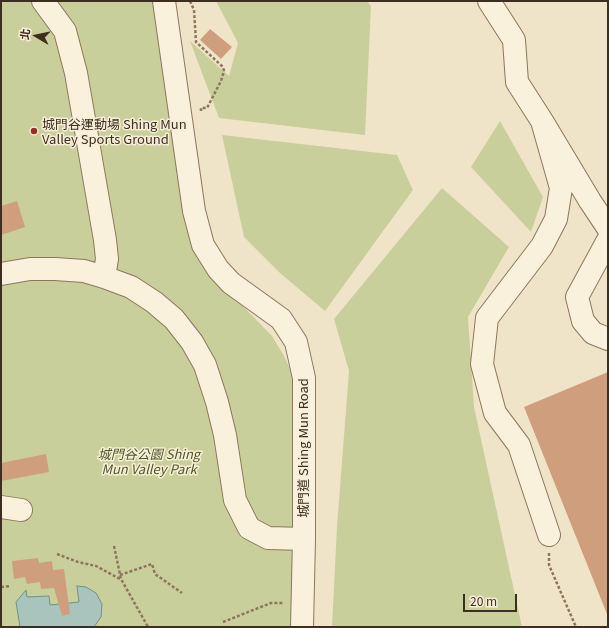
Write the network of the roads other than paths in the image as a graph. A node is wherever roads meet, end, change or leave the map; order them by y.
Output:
1 (43, 1) edge
2 (164, 1) edge
3 (489, 1) edge
4 (542, 121) junction
5 (608, 228) edge
6 (608, 240) edge
7 (1, 274) edge
8 (104, 277) junction
9 (608, 339) edge
10 (549, 535) road end
11 (304, 539) junction
12 (302, 627) edge

1 - 8 street
2 - 11 street, 城門道 Shing Mun Road
3 - 4 street
4 - 5 street
4 - 10 street
6 - 9 street
7 - 8 street
8 - 11 street
11 - 12 street, 城門道 Shing Mun Road

